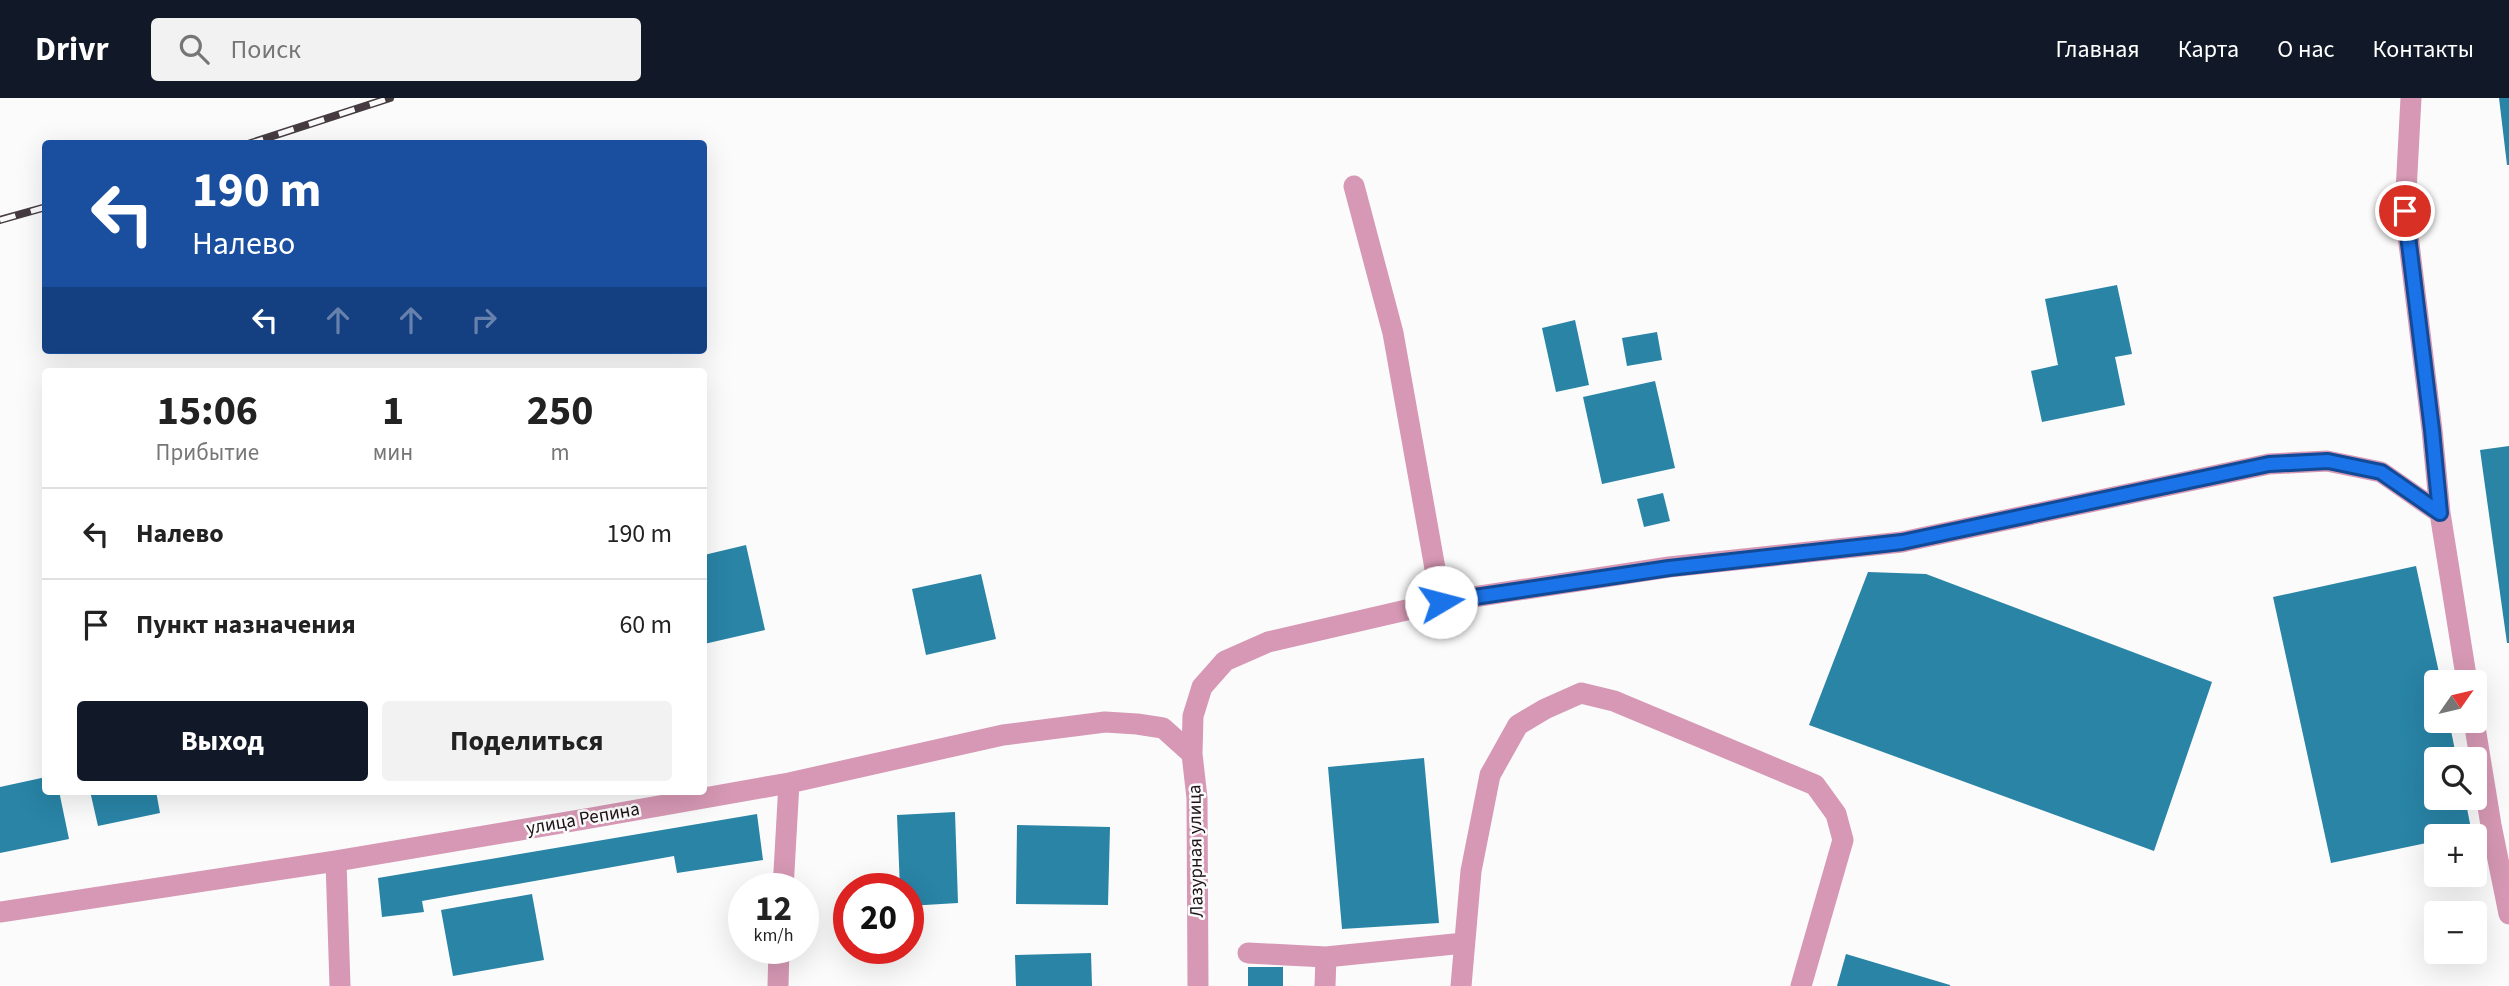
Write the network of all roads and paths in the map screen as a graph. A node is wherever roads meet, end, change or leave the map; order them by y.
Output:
1 (2411, 98) edge
2 (1354, 186) dead end
3 (2440, 513) junction
4 (1441, 602) junction
5 (2465, 670) edge
6 (2476, 733) edge
7 (1192, 754) junction
8 (789, 783) junction
9 (336, 861) junction
10 (784, 873) edge
11 (0, 912) edge
12 (2509, 914) edge
13 (1464, 943) junction
14 (1248, 953) dead end
15 (1326, 957) junction
16 (779, 964) edge
17 (340, 986) edge
18 (778, 986) edge
19 (1198, 986) edge
20 (1325, 986) edge
21 (1461, 986) edge
22 (1801, 986) edge

1 - 3 street
2 - 4 street
3 - 4 street, Лазурная улица
3 - 5 street
4 - 7 street, Лазурная улица
6 - 12 street
7 - 8 street, улица Репина
7 - 19 street, Лазурная улица
8 - 9 street, улица Репина
8 - 10 street
9 - 11 street, улица Репина
9 - 17 street
13 - 15 street
13 - 21 street
13 - 22 street
14 - 15 street
15 - 20 street
16 - 18 street

